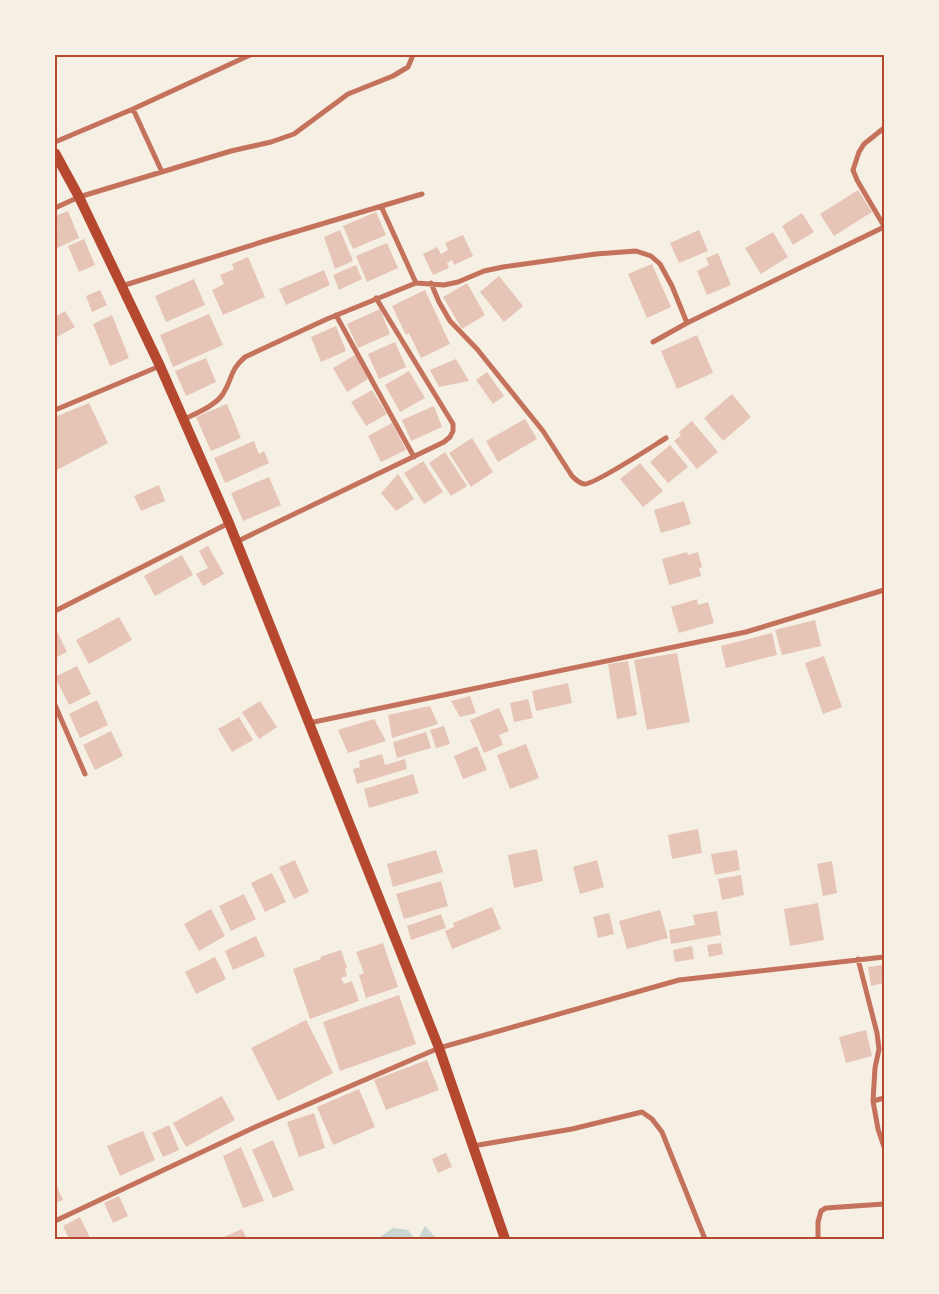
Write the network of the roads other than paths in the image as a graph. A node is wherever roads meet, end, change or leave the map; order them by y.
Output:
1 (250, 55) edge
2 (412, 55) edge
3 (133, 110) junction
4 (884, 128) edge
5 (55, 142) edge
6 (56, 156) edge
7 (162, 172) junction
8 (422, 194) dead end
9 (78, 197) junction
10 (381, 206) junction
11 (55, 208) edge
12 (884, 227) edge
13 (416, 283) junction
14 (431, 283) junction
15 (122, 286) junction
16 (376, 298) junction
17 (336, 315) junction
18 (687, 323) junction
19 (653, 342) dead end
20 (160, 366) junction
21 (55, 410) edge
22 (183, 420) junction
23 (666, 438) dead end
24 (414, 457) junction
25 (229, 523) junction
26 (236, 542) junction
27 (884, 590) edge
28 (55, 611) edge
29 (55, 705) edge
30 (309, 723) junction
31 (85, 774) dead end
32 (884, 957) edge
33 (858, 959) junction
34 (439, 1048) junction
35 (884, 1098) edge
36 (873, 1101) junction
37 (473, 1146) junction
38 (884, 1147) edge
39 (884, 1204) edge
40 (55, 1220) edge
41 (505, 1239) edge
42 (705, 1239) edge
43 (818, 1239) edge

1 - 3 street
2 - 7 street
3 - 5 street
3 - 7 street
4 - 12 street
6 - 9 main road
7 - 9 street
8 - 10 street
9 - 11 street
9 - 15 main road
10 - 13 street
10 - 15 street
12 - 18 street
13 - 14 street
13 - 16 street
14 - 18 street
14 - 23 street
15 - 20 main road
16 - 17 street
16 - 24 street
17 - 22 street
17 - 24 street
18 - 19 street
20 - 21 street
20 - 22 main road
22 - 25 main road
24 - 26 street
25 - 26 main road
25 - 28 street
26 - 30 main road
27 - 30 street
29 - 31 street
30 - 34 main road
32 - 33 street
33 - 34 street
33 - 36 street
34 - 37 main road
34 - 40 street
35 - 36 street
36 - 38 street
37 - 41 main road
37 - 42 street
39 - 43 street

